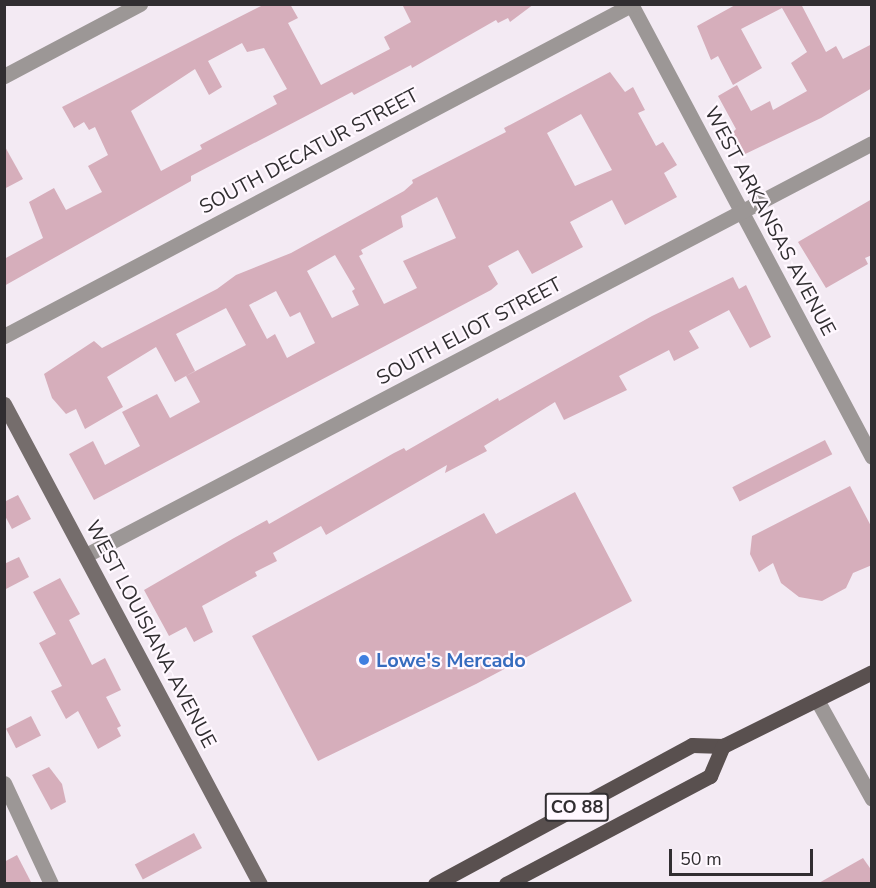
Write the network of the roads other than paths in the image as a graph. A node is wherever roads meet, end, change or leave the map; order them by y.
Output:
1 (140, 4) edge
2 (632, 5) edge
3 (4, 76) edge
4 (872, 143) edge
5 (742, 212) junction
6 (4, 336) edge
7 (4, 404) edge
8 (872, 457) edge
9 (86, 555) junction
10 (872, 672) edge
11 (817, 700) junction
12 (723, 746) junction
13 (4, 783) edge
14 (872, 799) edge
15 (51, 884) edge
16 (260, 884) edge
17 (435, 884) edge
18 (506, 884) edge

1 - 3 street
2 - 5 street, WEST ARKANSAS AVENUE
2 - 6 street, SOUTH DECATUR STREET
4 - 5 street, SOUTH ELIOT STREET
5 - 8 street, WEST ARKANSAS AVENUE
5 - 9 street, SOUTH ELIOT STREET
7 - 9 street, WEST LOUISIANA AVENUE
9 - 16 street, WEST LOUISIANA AVENUE
10 - 11 main road, CO 88
11 - 12 main road, CO 88
11 - 14 street
12 - 17 main road, CO 88
12 - 18 main road, CO 88
13 - 15 street

